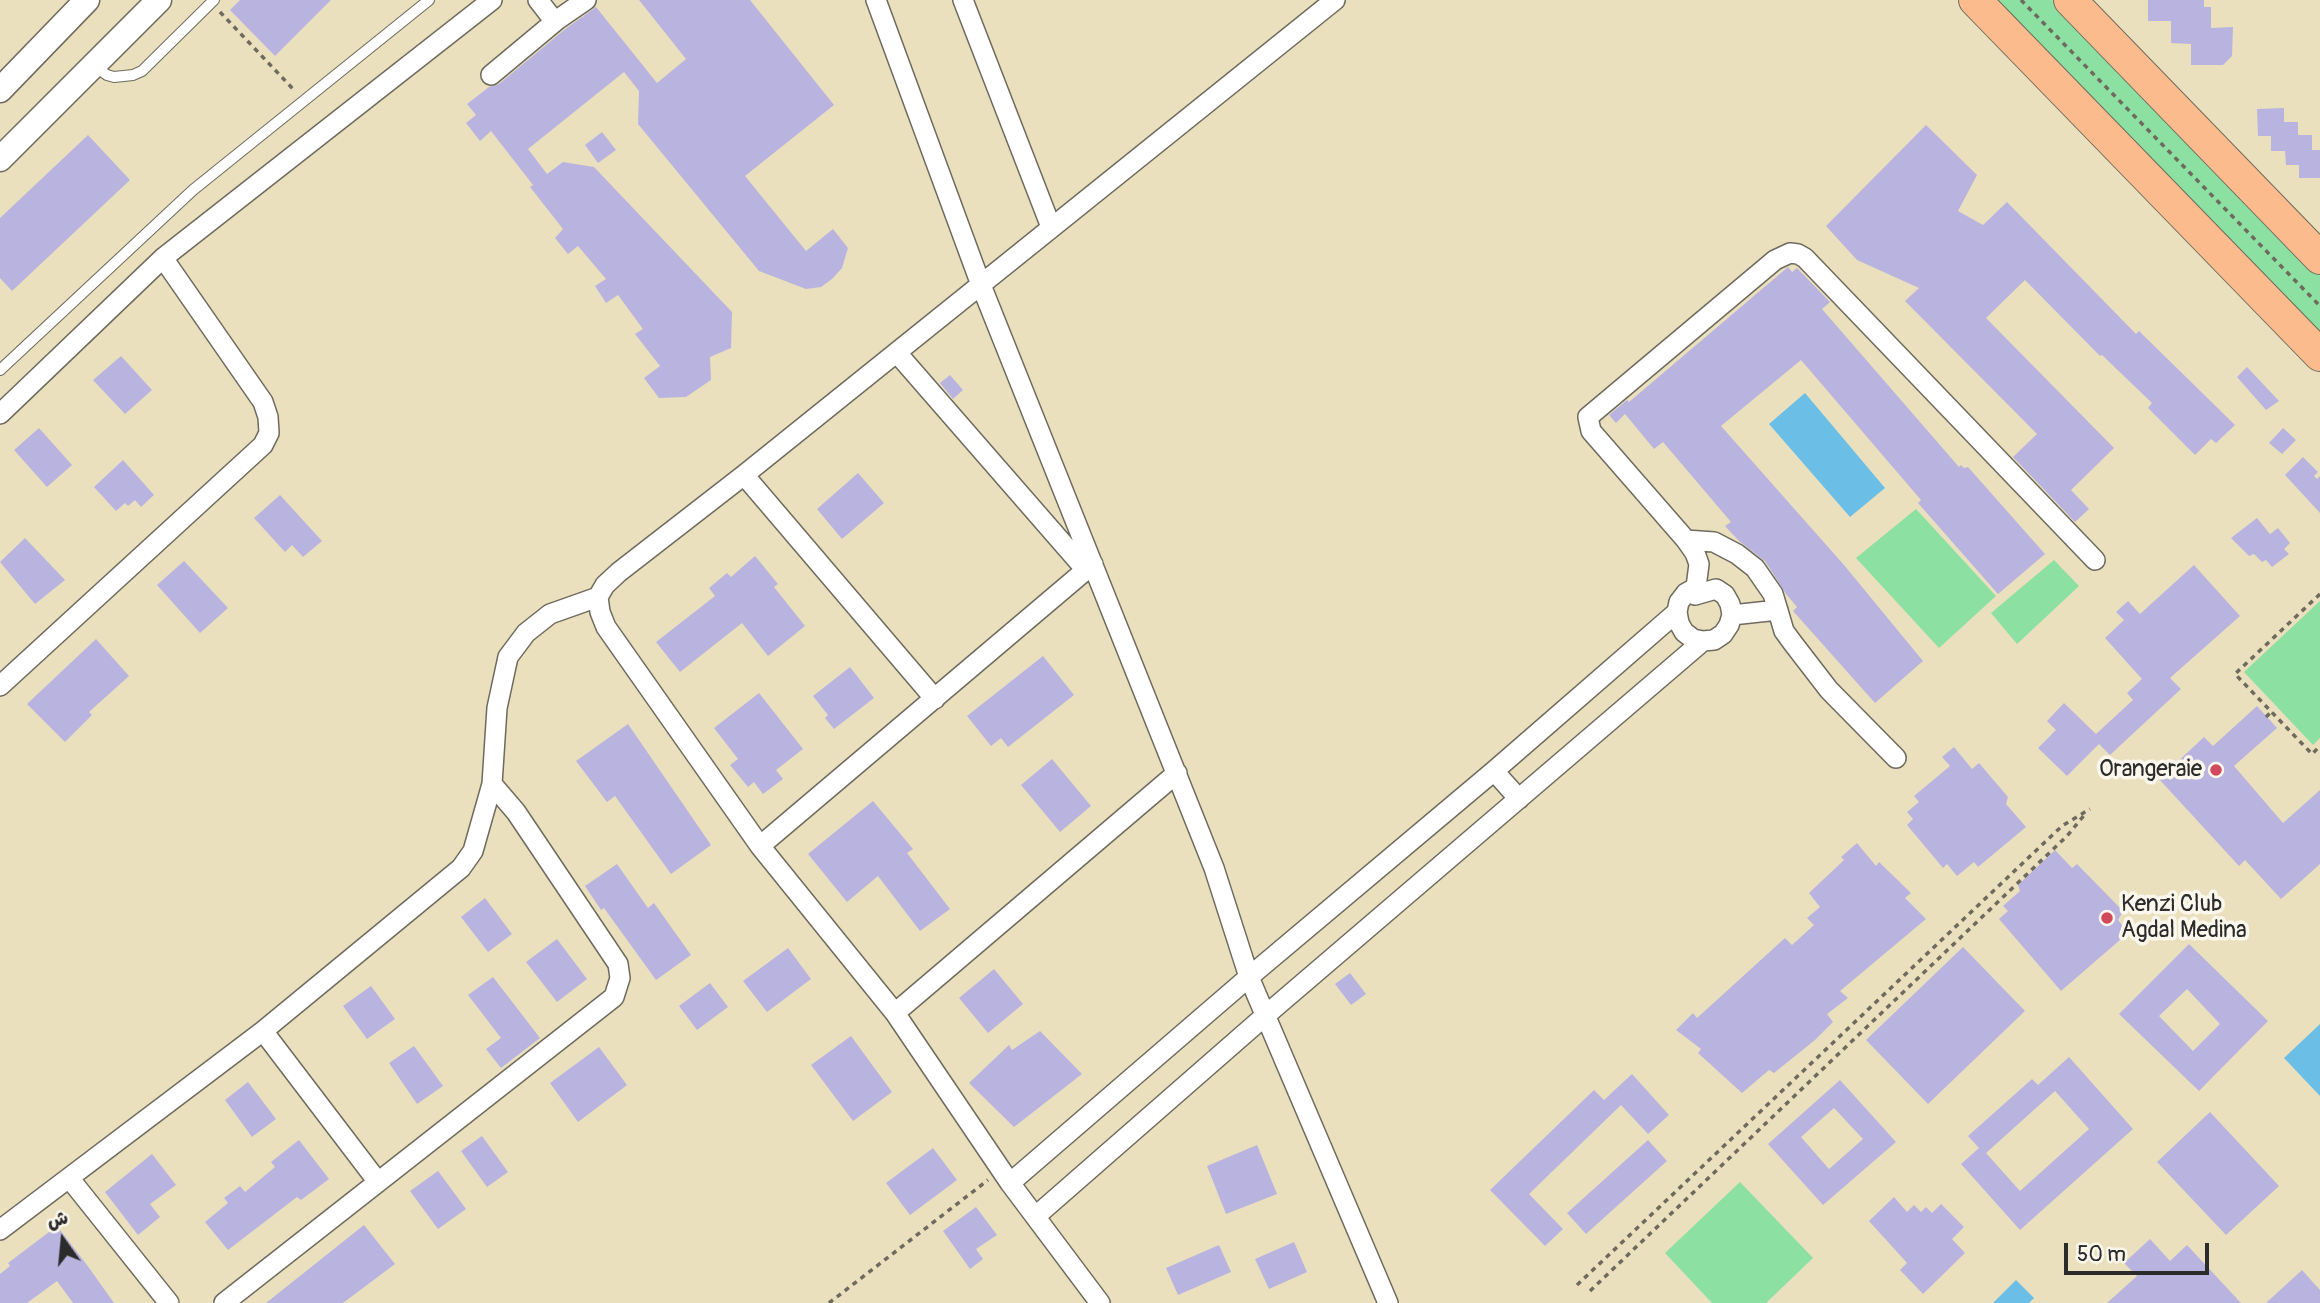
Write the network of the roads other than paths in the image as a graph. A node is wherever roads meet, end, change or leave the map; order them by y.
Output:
1 (87, 0) edge
2 (159, 0) edge
3 (429, 0) edge
4 (492, 0) edge
5 (538, 0) edge
6 (586, 0) edge
7 (876, 0) edge
8 (1335, 0) edge
9 (1975, 0) edge
10 (2070, 0) edge
11 (966, 1) edge
12 (213, 2) edge
13 (557, 20) junction
14 (93, 66) junction
15 (491, 75) dead end
16 (0, 90) edge
17 (0, 159) edge
18 (1051, 227) junction
19 (163, 258) junction
20 (2320, 258) edge
21 (981, 285) junction
22 (897, 352) junction
23 (2320, 355) edge
24 (0, 370) edge
25 (0, 414) edge
26 (744, 475) junction
27 (1686, 540) junction
28 (2095, 560) dead end
29 (1089, 567) junction
30 (1695, 595) junction
31 (598, 597) junction
32 (1778, 610) junction
33 (1677, 612) junction
34 (1732, 615) junction
35 (1703, 641) junction
36 (0, 686) edge
37 (935, 699) junction
38 (1896, 758) dead end
39 (1494, 771) junction
40 (1177, 774) junction
41 (492, 784) junction
42 (1519, 799) junction
43 (760, 846) junction
44 (1250, 977) junction
45 (895, 1013) junction
46 (1266, 1015) junction
47 (263, 1031) junction
48 (1006, 1177) junction
49 (70, 1179) junction
50 (379, 1182) junction
51 (1036, 1216) junction
52 (0, 1230) edge
53 (169, 1303) edge
54 (223, 1303) edge
55 (1100, 1303) edge
56 (1388, 1303) edge

1 - 16 street
2 - 14 street
3 - 24 lane
4 - 19 street
5 - 13 street
6 - 13 street
7 - 21 street
8 - 18 street
9 - 23 main road
10 - 20 main road
11 - 18 street
12 - 14 lane
13 - 15 street
14 - 17 street
18 - 21 street
19 - 25 street
19 - 36 street
21 - 22 street
21 - 29 street
22 - 26 street
22 - 29 street
26 - 31 street
26 - 37 street
27 - 28 street
27 - 30 street
27 - 32 street
29 - 37 street
29 - 40 street
30 - 33 street
30 - 34 street
31 - 41 street
31 - 43 street
32 - 34 street
32 - 38 street
33 - 35 street
33 - 39 street
34 - 35 street
35 - 42 street
37 - 43 street
39 - 42 street
39 - 44 street
40 - 44 street
40 - 45 street
41 - 47 street
41 - 50 street
42 - 46 street
43 - 45 street
44 - 46 street
44 - 48 street
45 - 48 street
46 - 51 street
46 - 56 street
47 - 49 street
47 - 50 street
48 - 51 street
49 - 52 street
49 - 53 street
50 - 54 street
51 - 55 street

